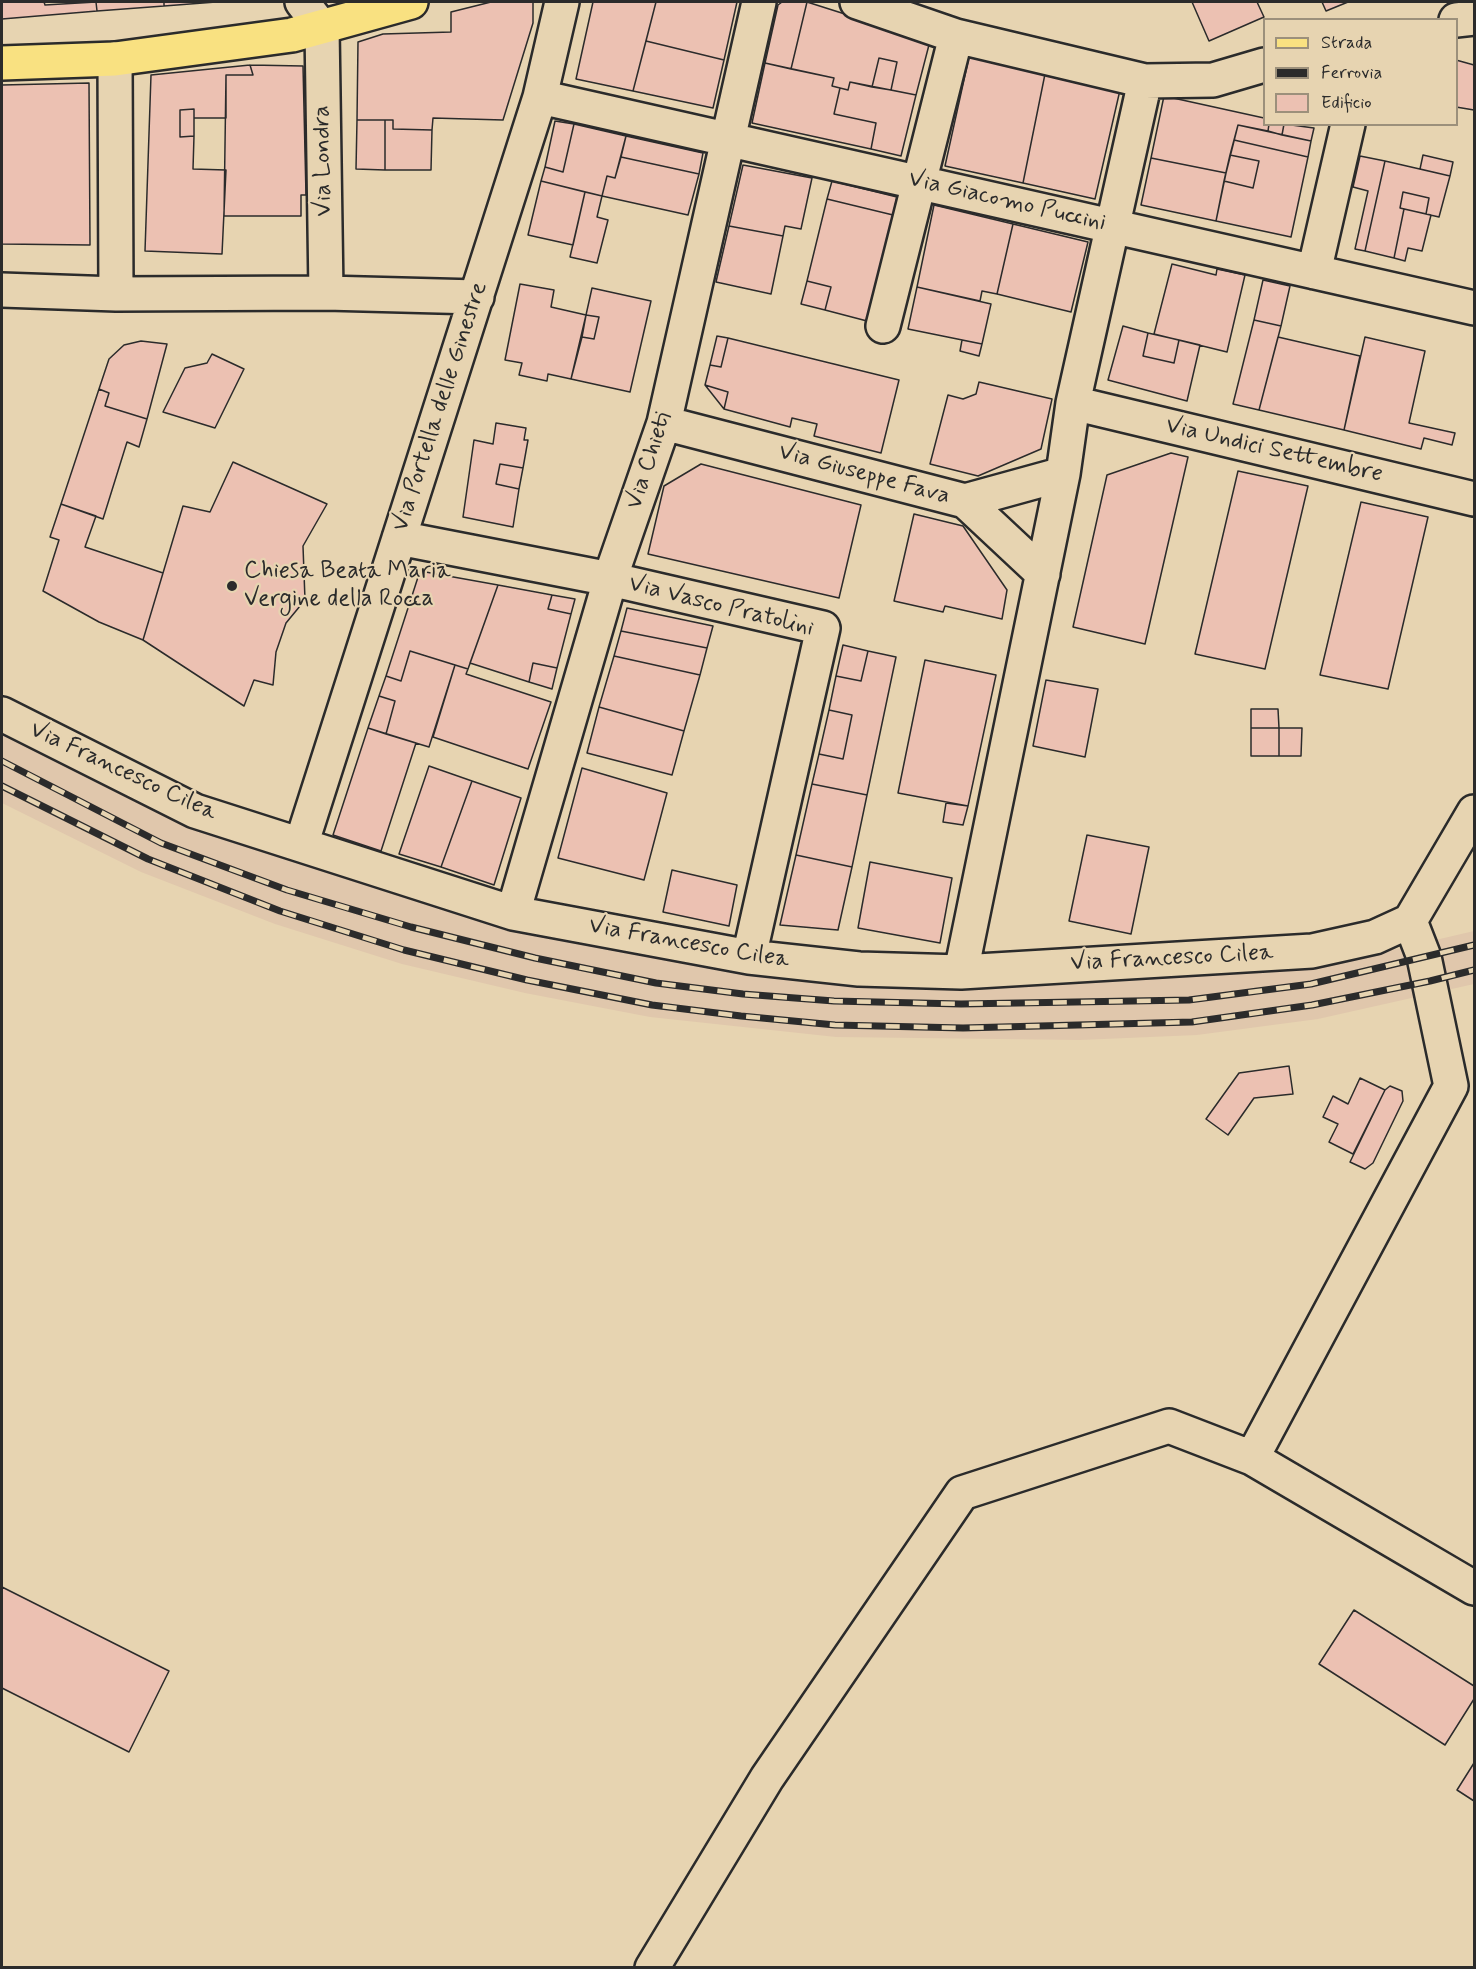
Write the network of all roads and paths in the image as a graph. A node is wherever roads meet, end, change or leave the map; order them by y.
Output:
1 (302, 2) edge
2 (411, 2) edge
3 (562, 2) edge
4 (759, 2) edge
5 (857, 2) edge
6 (1474, 18) edge
7 (1458, 20) edge
8 (322, 28) junction
9 (956, 36) junction
10 (115, 59) junction
11 (2, 63) edge
12 (1263, 66) edge
13 (1145, 81) junction
14 (540, 97) junction
15 (1348, 126) edge
16 (728, 140) junction
17 (917, 182) junction
18 (1113, 226) junction
19 (1314, 272) junction
20 (2, 290) edge
21 (326, 293) junction
22 (116, 294) junction
23 (477, 297) junction
24 (1474, 308) edge
25 (883, 326) dead end
26 (1073, 404) junction
27 (664, 423) junction
28 (1063, 474) junction
29 (1473, 491) edge
30 (964, 501) junction
31 (399, 538) junction
32 (1043, 574) junction
33 (610, 579) junction
34 (2, 714) edge
35 (1474, 812) edge
36 (302, 845) junction
37 (513, 913) junction
38 (1410, 921) junction
39 (749, 957) junction
40 (961, 972) junction
41 (1252, 1458) junction
42 (1474, 1588) edge
43 (652, 1968) edge

1 - 8 street
2 - 8 main road
3 - 14 street, Via Portella delle Ginestre
4 - 16 street, Via Chieti
5 - 9 street
6 - 7 street
8 - 10 main road
8 - 21 street, Via Londra
9 - 13 street
9 - 17 street
10 - 11 main road
10 - 22 street
12 - 13 street
13 - 18 street
14 - 16 street, Via Giacomo Puccini
14 - 23 street, Via Portella delle Ginestre
15 - 19 street
16 - 17 street, Via Giacomo Puccini
16 - 27 street, Via Chieti
17 - 18 street, Via Giacomo Puccini
17 - 25 street
18 - 19 street, Via Giacomo Puccini
18 - 26 street
19 - 24 street, Via Giacomo Puccini
20 - 22 street
21 - 22 street
21 - 23 street
23 - 31 street, Via Portella delle Ginestre
26 - 28 street
26 - 29 street, Via Undici Settembre
27 - 30 street, Via Giuseppe Fava
27 - 33 street, Via Chieti
28 - 30 street, Via Giuseppe Fava
28 - 32 street
30 - 32 street
31 - 33 street, Via Vasco Pratolini
31 - 36 street, Via Portella delle Ginestre
32 - 40 street
33 - 37 street, Via Chieti
33 - 39 street, Via Vasco Pratolini
34 - 36 street, Via Francesco Cilea
35 - 38 street
36 - 37 street, Via Francesco Cilea
37 - 39 street, Via Francesco Cilea
38 - 40 street, Via Francesco Cilea
38 - 41 street
39 - 40 street, Via Francesco Cilea
41 - 42 street
41 - 43 street

